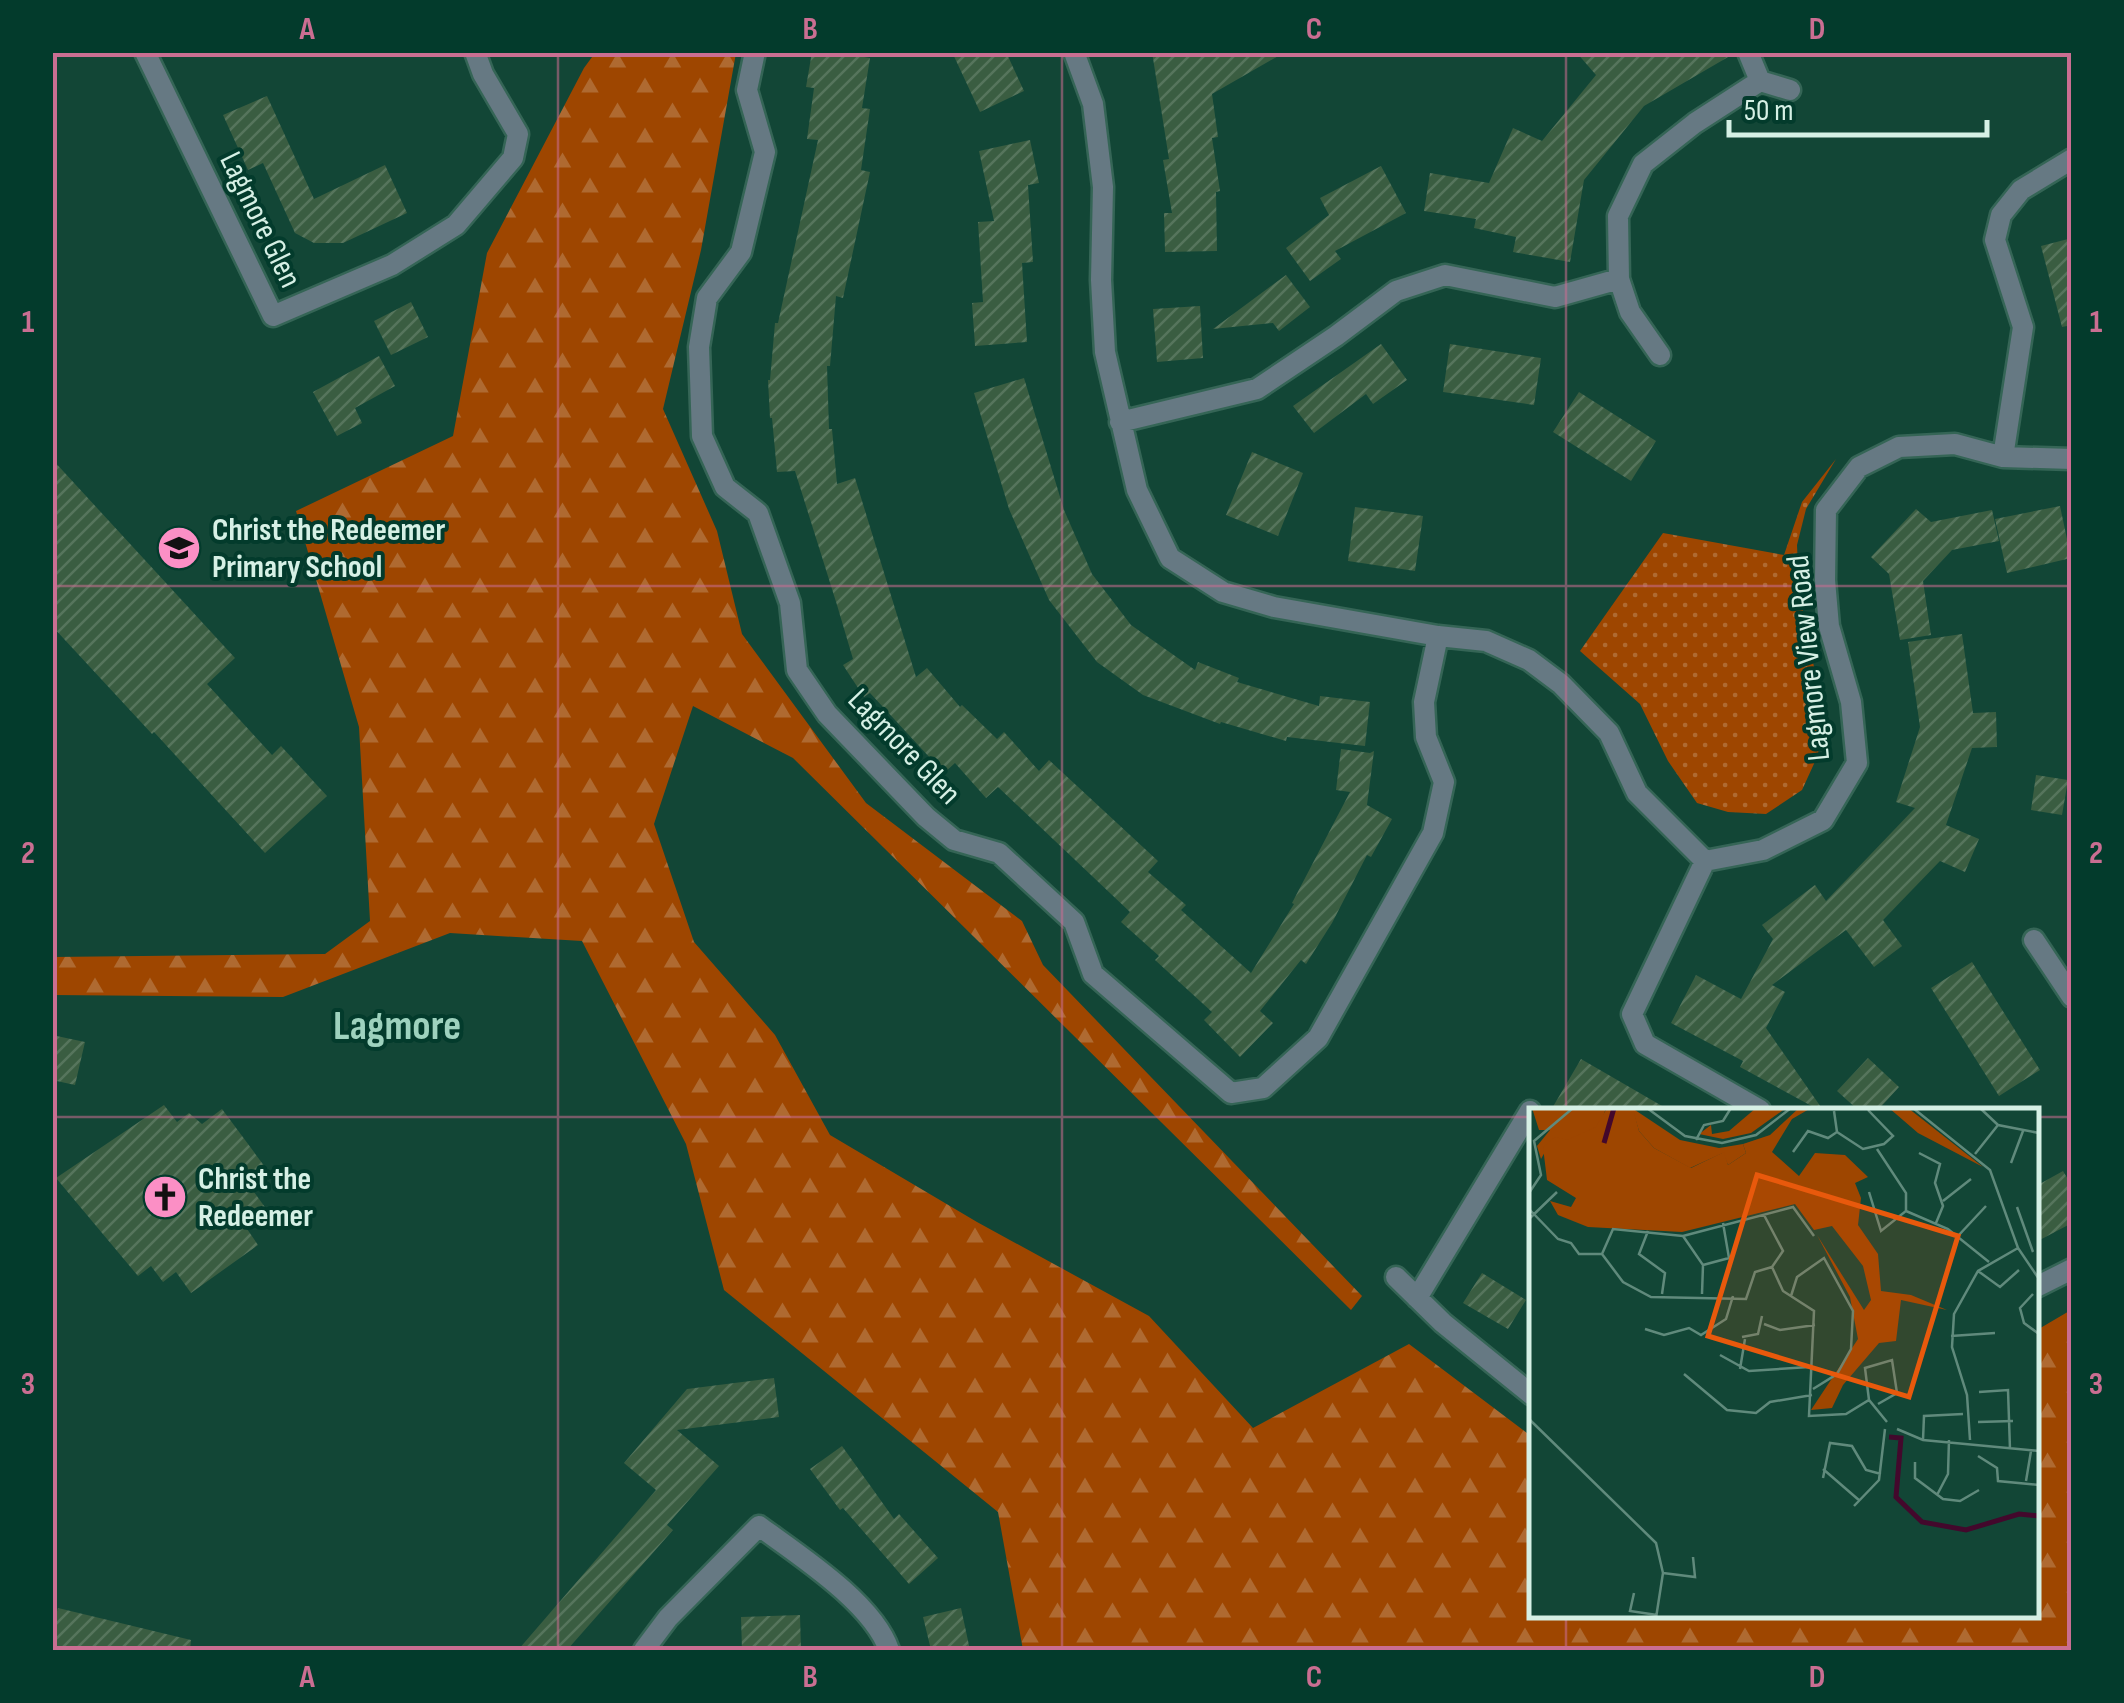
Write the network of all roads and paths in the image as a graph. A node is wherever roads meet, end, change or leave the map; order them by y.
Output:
1 (145, 52) edge
2 (475, 52) edge
3 (754, 52) edge
4 (1074, 52) edge
5 (1748, 52) edge
6 (1760, 81) junction
7 (1790, 90) dead end
8 (2072, 159) edge
9 (1618, 279) junction
10 (1660, 355) dead end
11 (1120, 422) junction
12 (2003, 458) junction
13 (2072, 459) edge
14 (1438, 636) junction
15 (1705, 860) junction
16 (2034, 940) dead end
17 (2065, 972) edge
18 (2072, 998) edge
19 (1757, 1108) edge
20 (1529, 1114) edge
21 (2072, 1270) edge
22 (1396, 1277) dead end
23 (2039, 1286) edge
24 (1417, 1298) junction
25 (1529, 1393) edge
26 (644, 1650) edge
27 (889, 1650) edge

1 - 2 street, Lagmore Glen
3 - 14 street, Lagmore Glen
4 - 11 street
5 - 6 street
6 - 7 street
6 - 9 street
8 - 12 street
9 - 10 street
9 - 11 street
11 - 14 street
12 - 13 street, Lagmore View Road
12 - 15 street, Lagmore View Road
14 - 15 street
15 - 19 street
16 - 17 street
17 - 18 street
20 - 24 street
21 - 23 street
22 - 24 street
24 - 25 street
26 - 27 street

